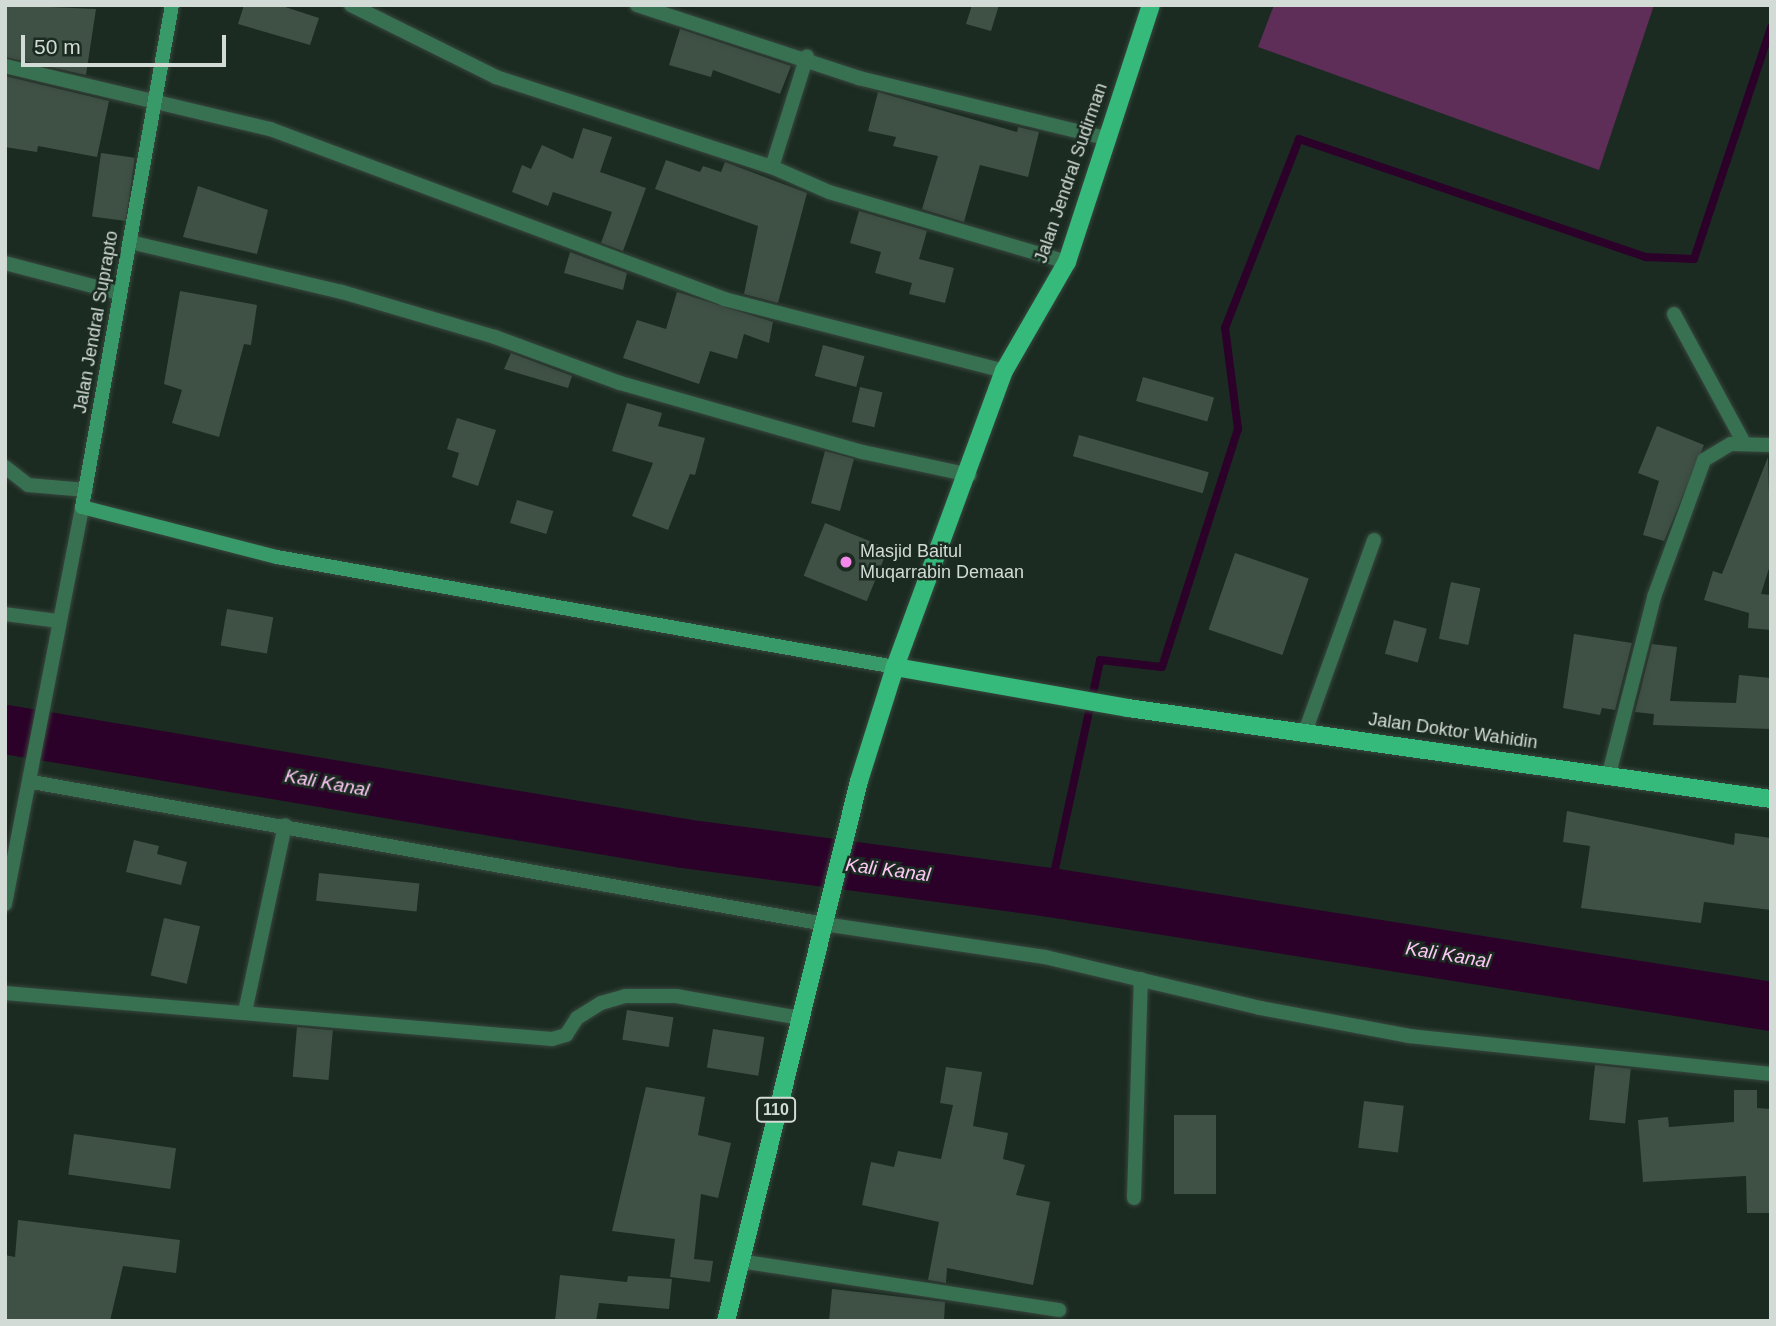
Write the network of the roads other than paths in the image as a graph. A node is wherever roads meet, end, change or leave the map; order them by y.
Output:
1 (172, 5) edge
2 (351, 5) edge
3 (637, 5) edge
4 (1151, 5) edge
5 (807, 57) junction
6 (5, 66) edge
7 (154, 98) junction
8 (1106, 138) junction
9 (772, 166) junction
10 (130, 242) junction
11 (1067, 261) junction
12 (5, 262) edge
13 (119, 293) junction
14 (1674, 314) dead end
15 (1004, 371) junction
16 (1744, 443) junction
17 (1771, 445) edge
18 (5, 467) edge
19 (970, 475) junction
20 (86, 490) junction
21 (82, 507) junction
22 (1374, 540) dead end
23 (5, 614) edge
24 (58, 621) junction
25 (895, 667) junction
26 (1305, 732) junction
27 (1609, 774) junction
28 (32, 782) junction
29 (1771, 799) edge
30 (285, 825) junction
31 (5, 904) edge
32 (824, 924) junction
33 (1141, 979) junction
34 (5, 993) edge
35 (245, 1012) junction
36 (799, 1018) junction
37 (1771, 1074) edge
38 (1134, 1199) dead end
39 (739, 1261) junction
40 (1059, 1310) dead end
41 (726, 1321) edge

1 - 7 main road, Jalan Jendral Suprapto
2 - 9 street
3 - 5 street
4 - 8 main road, Jalan Jendral Sudirman
5 - 8 street
5 - 9 street
6 - 7 street
7 - 10 main road, Jalan Jendral Suprapto
7 - 15 street
8 - 11 main road, Jalan Jendral Sudirman
9 - 11 street
10 - 13 main road, Jalan Jendral Suprapto
10 - 19 street
11 - 15 main road, Jalan Jendral Sudirman
12 - 13 street
13 - 20 main road, Jalan Jendral Suprapto
14 - 16 street
15 - 19 main road, Jalan Jendral Sudirman
16 - 17 street
16 - 27 street
18 - 20 street
19 - 25 main road, Jalan Jendral Sudirman
20 - 21 main road, Jalan Jendral Suprapto
21 - 24 street, Jalan Jendral Suprapto
21 - 25 main road
22 - 26 street
23 - 24 street
24 - 28 street, Jalan Jendral Suprapto
25 - 26 main road, Jalan Doktor Wahidin
25 - 32 main road, Jalan Jendral Sudirman / 110
26 - 27 main road, Jalan Doktor Wahidin
27 - 29 main road, Jalan Doktor Wahidin
28 - 30 street
28 - 31 street, Jalan Jendral Suprapto
30 - 32 street
30 - 35 street
32 - 33 street
32 - 36 main road, 110
33 - 37 street
33 - 38 street
34 - 35 street
35 - 36 street
36 - 39 main road, 110
39 - 40 street
39 - 41 main road, 110

